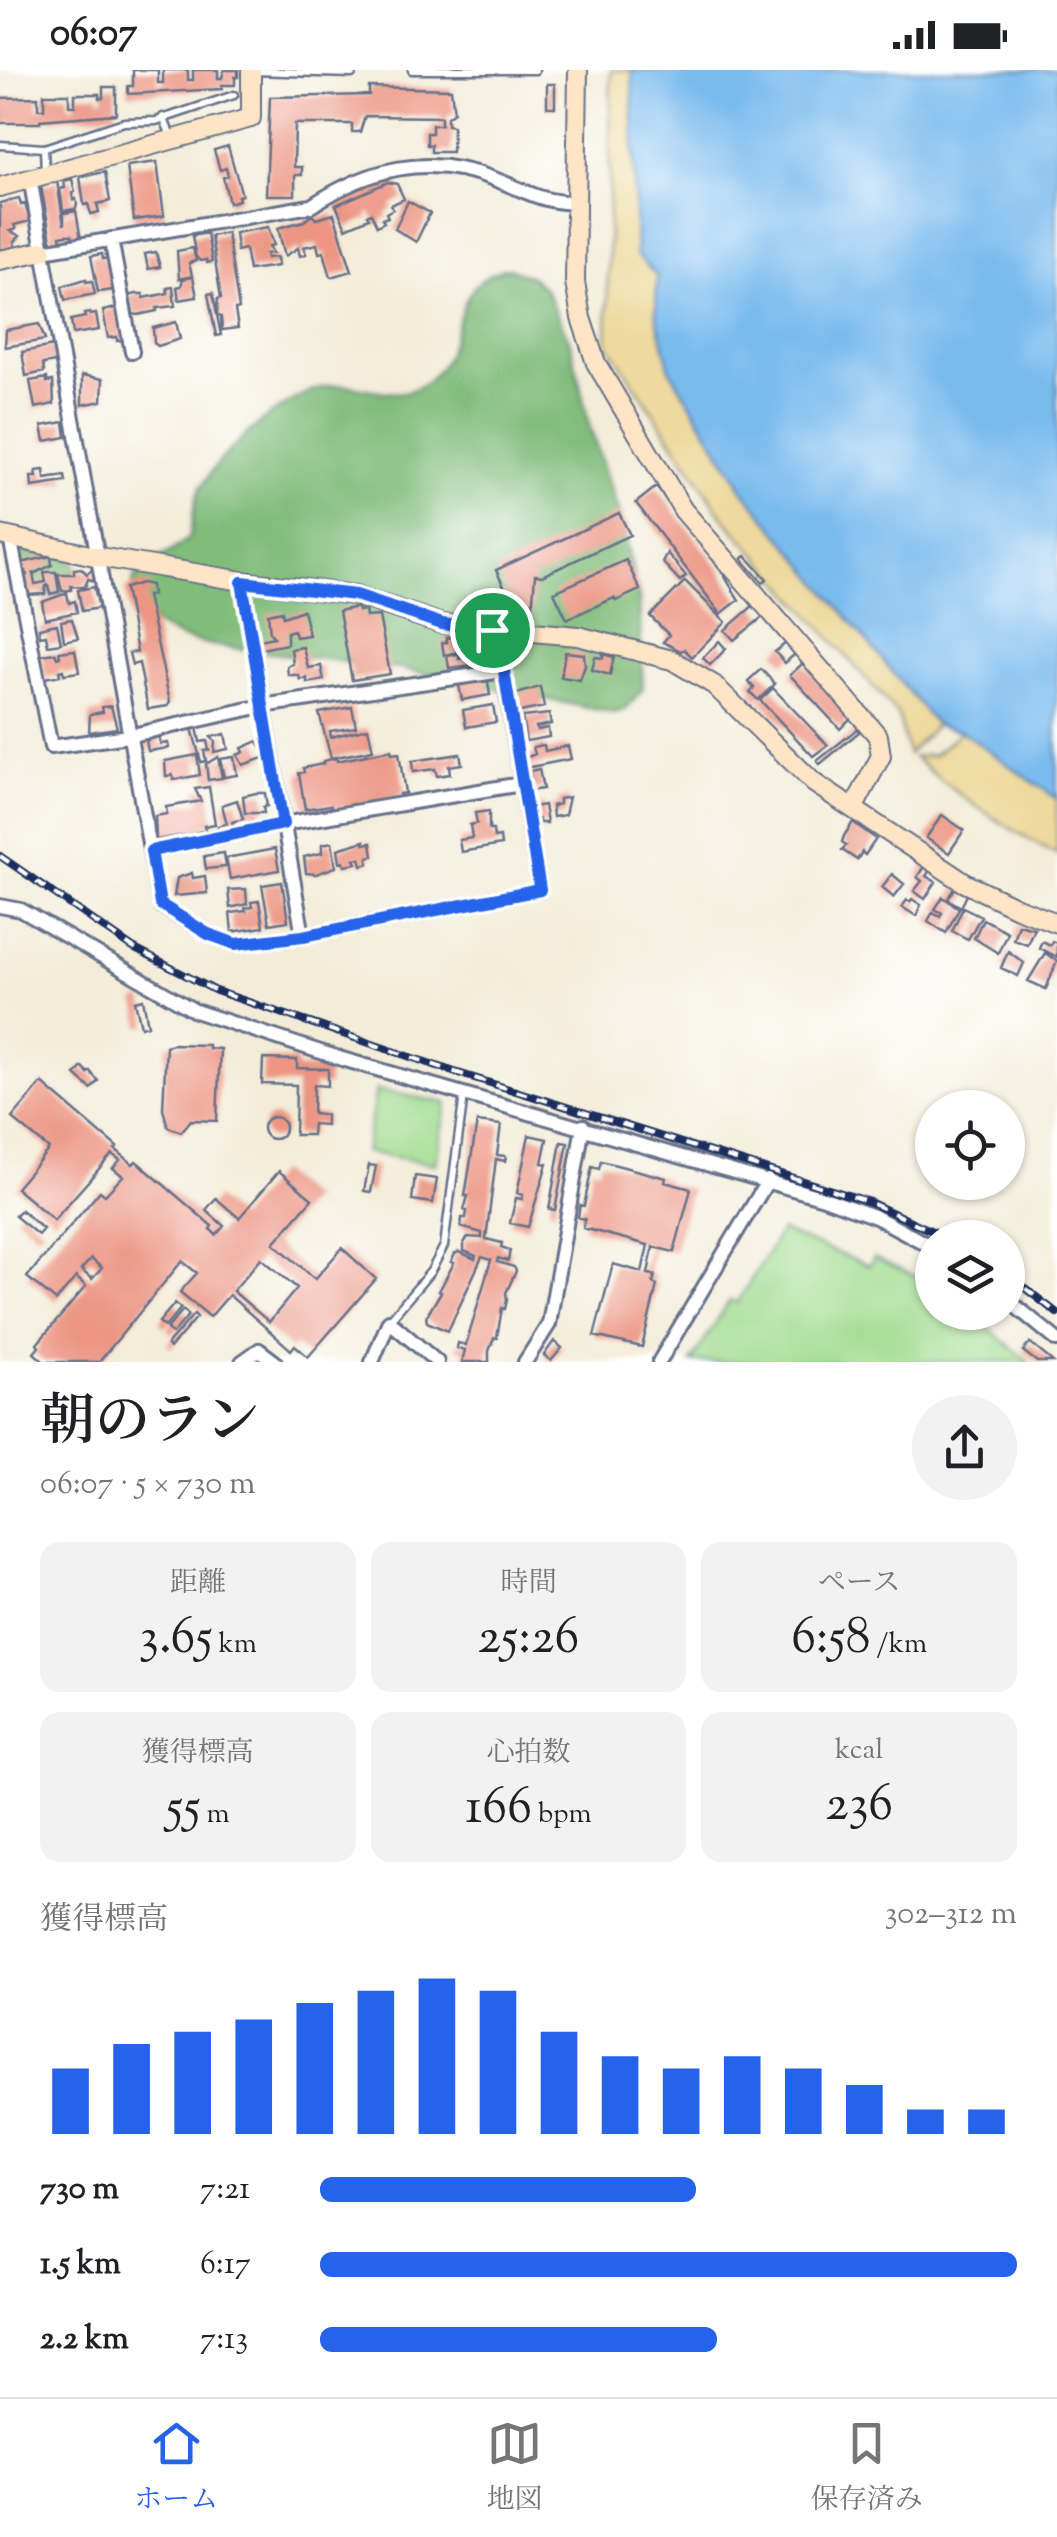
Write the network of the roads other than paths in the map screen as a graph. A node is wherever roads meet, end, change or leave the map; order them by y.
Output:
1 (412, 70) edge
2 (535, 70) edge
3 (578, 70) edge
4 (251, 71) edge
5 (352, 74) dead end
6 (234, 96) dead end
7 (163, 116) junction
8 (172, 140) junction
9 (0, 145) edge
10 (44, 148) junction
11 (38, 176) junction
12 (0, 187) edge
13 (574, 202) junction
14 (111, 239) junction
15 (43, 251) junction
16 (0, 260) edge
17 (132, 352) dead end
18 (5, 536) edge
19 (99, 557) junction
20 (242, 582) junction
21 (492, 630) junction
22 (504, 671) junction
23 (262, 706) junction
24 (128, 736) junction
25 (521, 784) junction
26 (852, 809) junction
27 (283, 824) junction
28 (151, 851) junction
29 (0, 906) edge
30 (1057, 922) edge
31 (303, 936) junction
32 (464, 1094) junction
33 (583, 1126) junction
34 (768, 1180) junction
35 (915, 1237) edge
36 (1025, 1314) edge
37 (389, 1321) junction
38 (1057, 1340) edge
39 (242, 1362) edge
40 (275, 1362) edge
41 (372, 1362) edge
42 (437, 1362) edge
43 (525, 1362) edge
44 (658, 1362) edge

1 - 2 lane
3 - 13 street
4 - 5 lane
4 - 8 street
6 - 7 lane
7 - 8 lane
7 - 10 lane
8 - 11 street
9 - 10 lane
10 - 11 lane
11 - 12 street
11 - 15 street
13 - 14 street
13 - 26 street
14 - 15 street
14 - 17 street
15 - 16 street
15 - 19 street
18 - 19 street
18 - 24 street
19 - 20 street
19 - 24 street
20 - 21 street
20 - 23 street
21 - 22 street
21 - 26 street
22 - 23 street
22 - 25 street
23 - 24 street
23 - 27 street
24 - 28 street
25 - 27 street
25 - 31 street
26 - 30 street
27 - 28 street
27 - 31 street
28 - 31 street
29 - 32 street
32 - 33 street
32 - 37 lane
33 - 34 street
33 - 43 street
34 - 35 street
34 - 44 street
36 - 38 street
37 - 41 street
37 - 42 street
39 - 40 street

